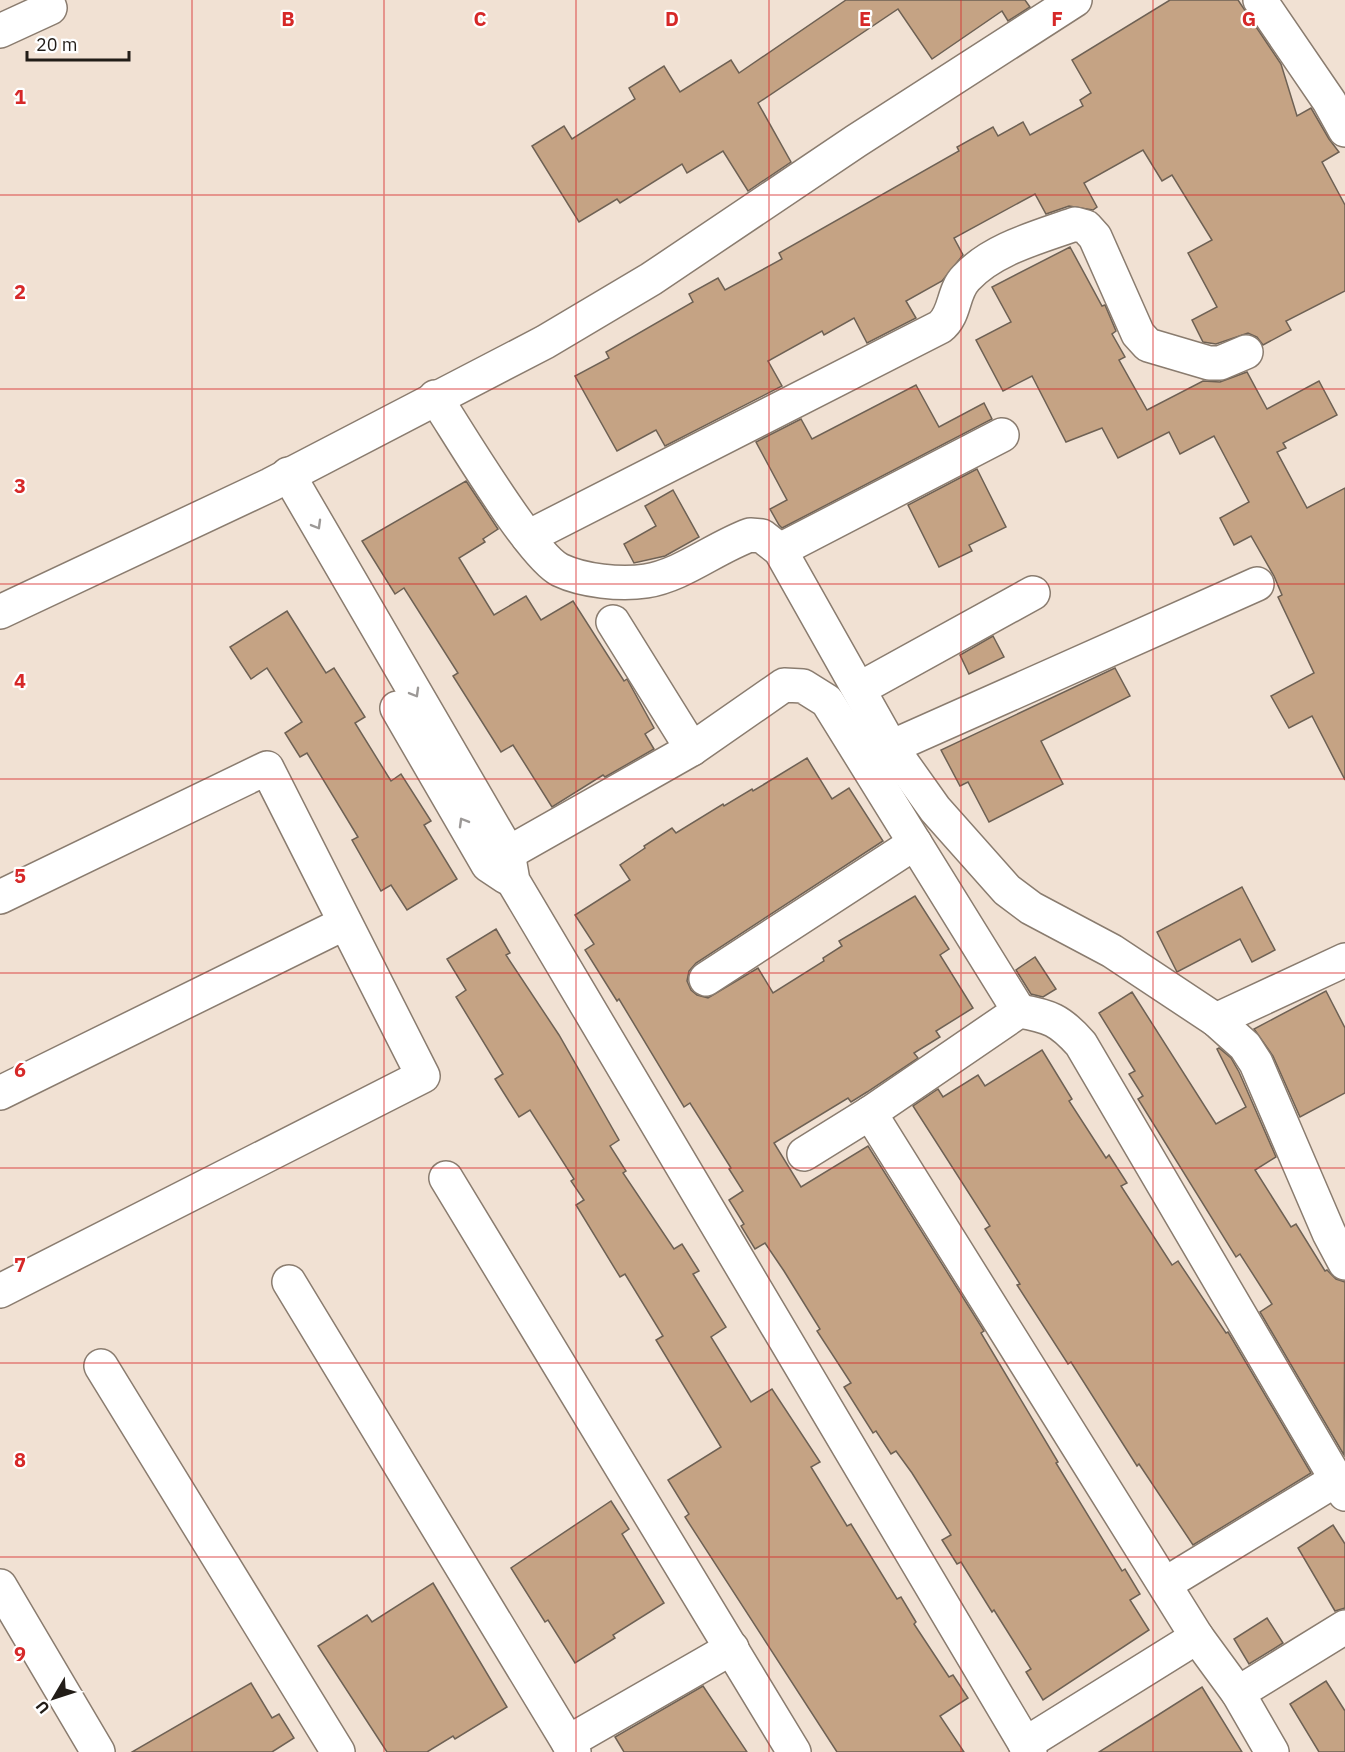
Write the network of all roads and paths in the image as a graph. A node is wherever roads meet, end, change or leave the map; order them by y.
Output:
1 (47, 0) edge
2 (1075, 0) edge
3 (1260, 0) edge
4 (0, 31) edge
5 (1345, 130) edge
6 (1246, 352) dead end
7 (435, 397) junction
8 (1002, 435) dead end
9 (279, 479) junction
10 (528, 537) junction
11 (780, 550) junction
12 (1257, 584) dead end
13 (1033, 593) dead end
14 (0, 612) edge
15 (613, 622) dead end
16 (859, 689) junction
17 (891, 747) junction
18 (692, 749) junction
19 (915, 843) junction
20 (503, 866) junction
21 (0, 897) edge
22 (345, 923) junction
23 (1345, 960) edge
24 (706, 979) dead end
25 (1019, 1011) junction
26 (1216, 1020) junction
27 (0, 1093) edge
28 (870, 1113) junction
29 (804, 1154) dead end
30 (446, 1178) dead end
31 (1345, 1263) edge
32 (289, 1282) dead end
33 (0, 1291) edge
34 (101, 1366) dead end
35 (1340, 1487) edge
36 (1165, 1584) junction
37 (0, 1586) edge
38 (1345, 1627) edge
39 (1197, 1637) junction
40 (732, 1648) junction
41 (1238, 1693) junction
42 (571, 1747) edge
43 (1027, 1748) edge
44 (98, 1752) edge
45 (338, 1752) edge
46 (794, 1752) edge
47 (1272, 1752) edge

1 - 4 street
2 - 7 street
3 - 5 street
6 - 10 street
7 - 9 street
7 - 10 street
8 - 11 street
9 - 14 street
9 - 20 street
10 - 11 street
11 - 16 street
12 - 17 street
13 - 16 street
15 - 18 street
16 - 17 street
17 - 26 street
18 - 19 street
18 - 20 street
19 - 24 street
19 - 25 street
20 - 43 street
21 - 22 street
22 - 27 street
22 - 33 street
23 - 26 street
25 - 28 street
25 - 35 street
26 - 31 street
28 - 29 street
28 - 36 street
30 - 40 street
32 - 42 street
34 - 45 street
35 - 36 street
36 - 39 street
37 - 44 street
38 - 41 street
39 - 41 street
39 - 43 street
40 - 42 street
40 - 46 street
41 - 47 street

